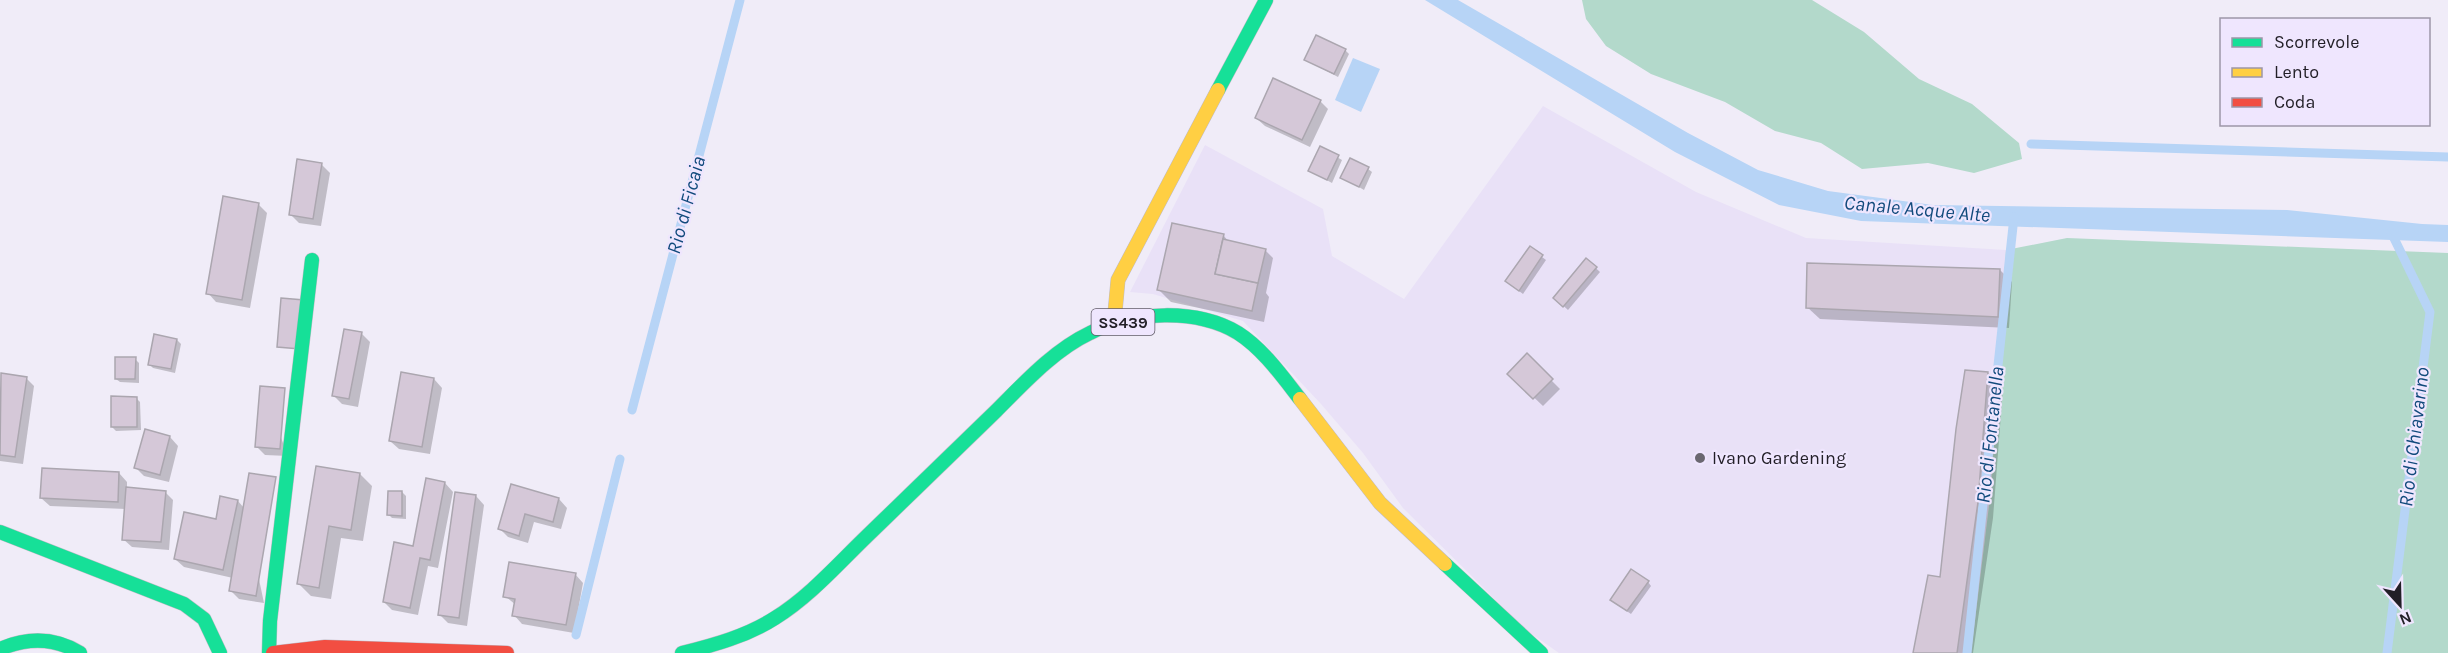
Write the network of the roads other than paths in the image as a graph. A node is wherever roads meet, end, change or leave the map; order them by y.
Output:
1 (1266, 0) edge
2 (312, 260) dead end
3 (1114, 323) junction
4 (0, 532) edge
5 (8, 628) dead end
6 (33, 639) junction
7 (0, 649) edge
8 (80, 653) edge
9 (220, 653) edge
10 (271, 653) edge
11 (507, 653) edge
12 (682, 653) edge
13 (1541, 653) edge

1 - 3 main road
2 - 10 main road
3 - 12 main road, SS439
3 - 13 main road, SS439
4 - 9 main road
5 - 6 main road
6 - 7 main road
6 - 8 main road
10 - 11 main road

